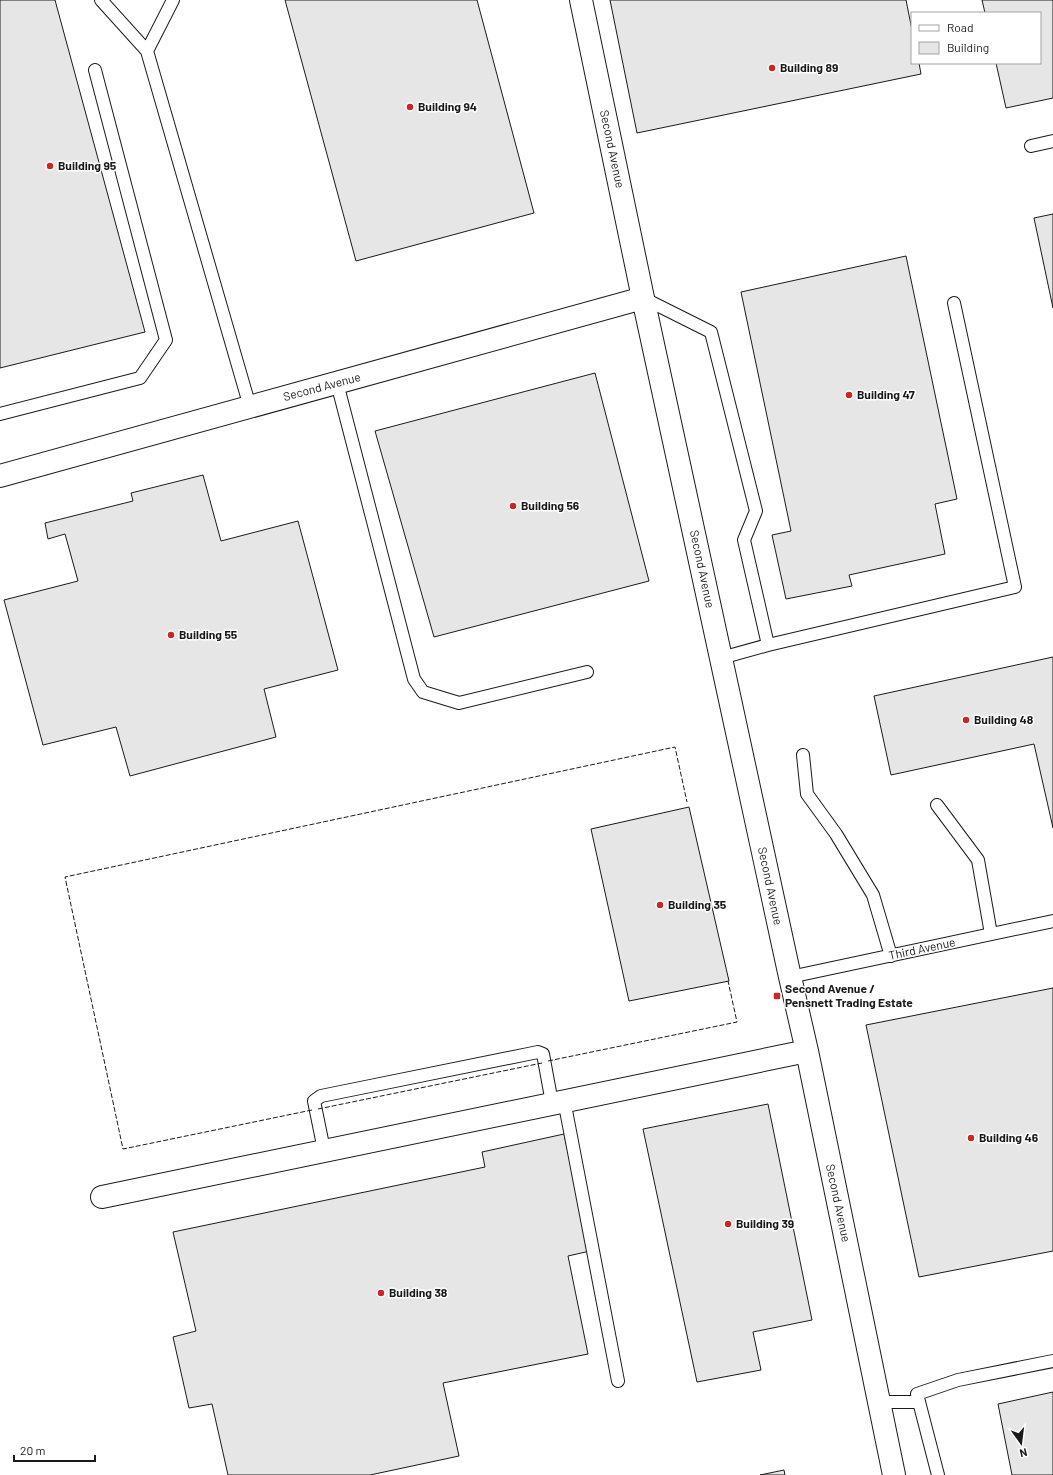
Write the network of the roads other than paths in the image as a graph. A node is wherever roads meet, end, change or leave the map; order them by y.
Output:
1 (101, 0) edge
2 (173, 0) edge
3 (581, 0) edge
4 (147, 51) junction
5 (95, 70) dead end
6 (1053, 141) edge
7 (1031, 146) dead end
8 (643, 298) junction
9 (954, 303) dead end
10 (337, 383) junction
11 (250, 406) junction
12 (0, 414) edge
13 (0, 476) edge
14 (768, 645) junction
15 (721, 658) junction
16 (587, 672) dead end
17 (803, 755) dead end
18 (937, 805) dead end
19 (1053, 921) edge
20 (991, 934) junction
21 (891, 956) junction
22 (790, 977) junction
23 (807, 1051) junction
24 (558, 1101) junction
25 (324, 1150) junction
26 (102, 1197) dead end
27 (1053, 1361) edge
28 (618, 1381) dead end
29 (879, 1402) junction
30 (919, 1402) junction
31 (894, 1475) edge
32 (938, 1475) edge

1 - 4 lane
2 - 4 lane
3 - 8 street, Second Avenue
4 - 11 lane
5 - 12 lane
6 - 7 lane
8 - 10 street, Second Avenue
8 - 14 lane
8 - 15 street, Second Avenue
9 - 14 lane
10 - 11 street, Second Avenue
10 - 16 lane
11 - 13 street, Second Avenue
14 - 15 lane
15 - 22 street, Second Avenue
17 - 21 lane
18 - 20 lane
19 - 20 lane, Third Avenue
20 - 21 lane, Third Avenue
21 - 22 lane, Third Avenue
22 - 23 street, Second Avenue
23 - 24 street
23 - 29 street, Second Avenue
24 - 25 street
24 - 25 lane
24 - 28 lane
25 - 26 street
27 - 30 lane
29 - 30 lane
29 - 31 street, Second Avenue
30 - 32 lane

